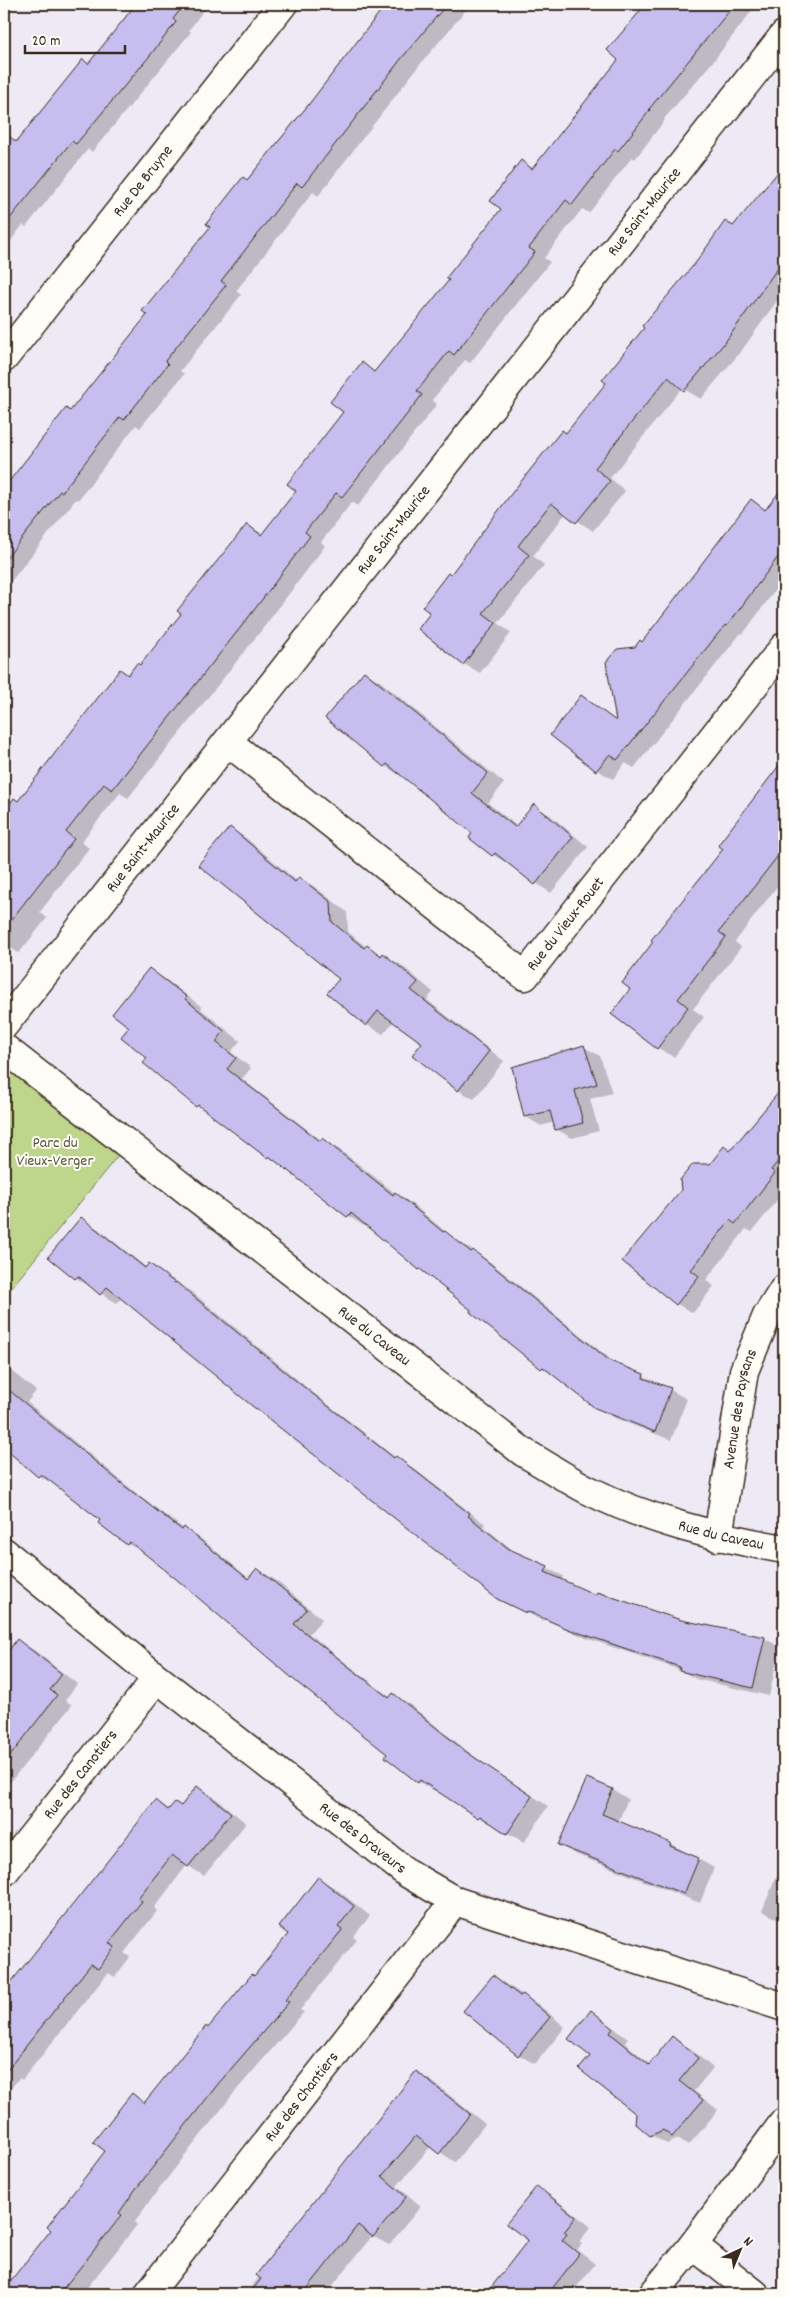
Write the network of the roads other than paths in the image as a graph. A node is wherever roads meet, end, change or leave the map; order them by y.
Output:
1 (283, 4) edge
2 (784, 35) edge
3 (4, 358) edge
4 (784, 647) edge
5 (228, 742) junction
6 (4, 1025) edge
7 (4, 1048) edge
8 (784, 1289) edge
9 (718, 1537) junction
10 (784, 1549) edge
11 (4, 1552) edge
12 (157, 1678) junction
13 (4, 1872) edge
14 (456, 1901) junction
15 (784, 2008) edge
16 (784, 2122) edge
17 (693, 2245) junction
18 (148, 2294) edge
19 (653, 2294) edge
20 (755, 2294) edge

1 - 3 street, Rue De Bruyne
2 - 5 street, Rue Saint-Maurice
4 - 5 street, Rue du Vieux-Rouet
5 - 6 street, Rue Saint-Maurice
7 - 9 street, Rue du Caveau
8 - 9 street, Avenue des Paysans
9 - 10 street, Rue du Caveau
11 - 12 street, Rue des Draveurs
12 - 13 street, Rue des Canotiers
12 - 14 street, Rue des Draveurs
14 - 15 street, Rue des Draveurs
14 - 18 street, Rue des Chantiers
16 - 17 street
17 - 19 street
17 - 20 street

